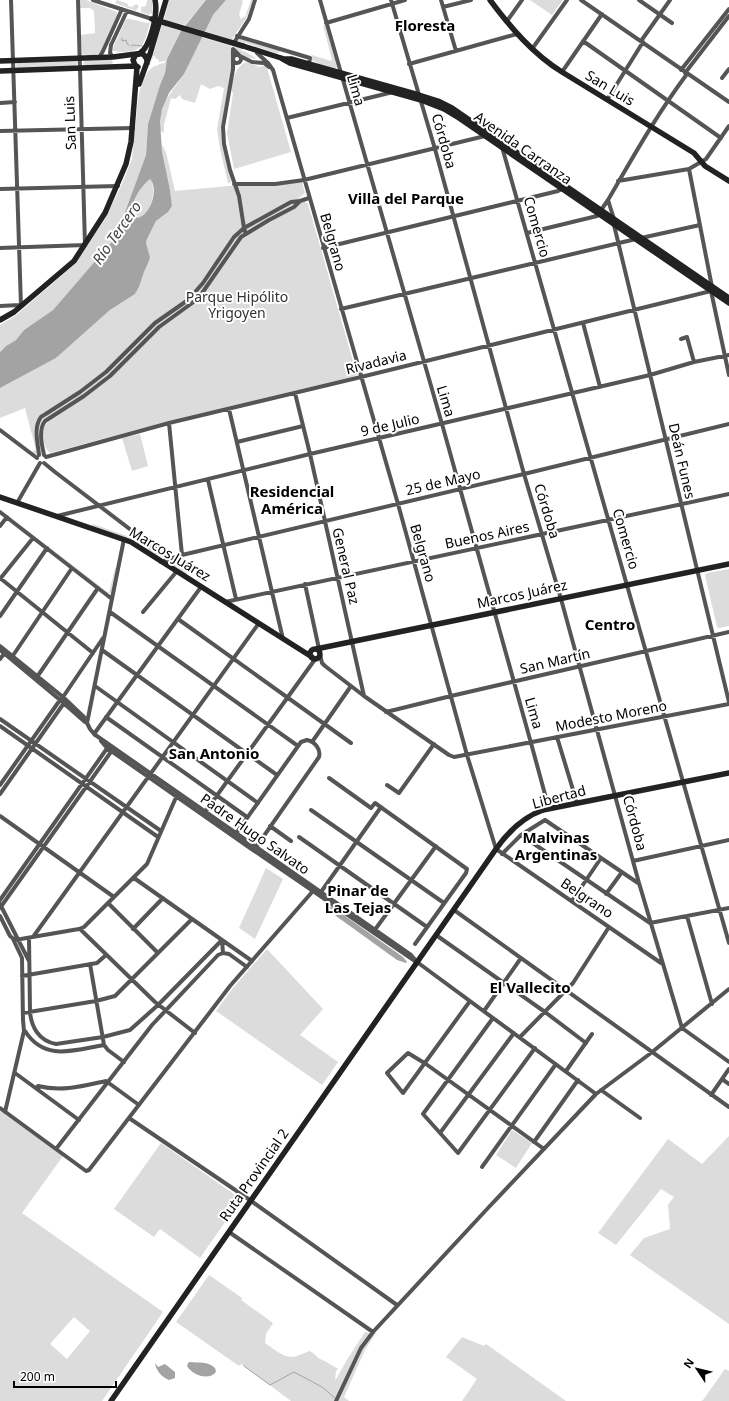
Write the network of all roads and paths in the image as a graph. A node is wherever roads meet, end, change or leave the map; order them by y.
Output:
1 (12, 0) edge
2 (78, 0) edge
3 (93, 0) edge
4 (108, 0) edge
5 (155, 0) edge
6 (166, 0) edge
7 (256, 0) edge
8 (320, 0) edge
9 (405, 0) edge
10 (441, 0) edge
11 (471, 0) edge
12 (490, 0) edge
13 (522, 0) edge
14 (567, 0) edge
15 (581, 0) edge
16 (639, 0) edge
17 (670, 0) edge
18 (392, 2) edge
19 (114, 7) junction
20 (443, 7) junction
21 (122, 9) junction
22 (729, 9) edge
23 (127, 11) junction
24 (602, 14) junction
25 (660, 14) junction
26 (729, 16) edge
27 (152, 19) joint
28 (507, 22) junction
29 (326, 23) junction
30 (672, 23) dead end
31 (244, 26) junction
32 (517, 34) junction
33 (237, 36) junction
34 (247, 39) junction
35 (235, 41) dead end
36 (583, 41) junction
37 (642, 42) junction
38 (532, 49) junction
39 (282, 50) junction
40 (254, 51) junction
41 (456, 51) junction
42 (138, 54) junction
43 (239, 56) junction
44 (113, 57) junction
45 (80, 58) junction
46 (99, 58) junction
47 (281, 58) junction
48 (233, 59) junction
49 (247, 60) junction
50 (0, 61) edge
51 (14, 61) junction
52 (256, 62) junction
53 (239, 63) junction
54 (146, 64) junction
55 (308, 64) junction
56 (410, 64) junction
57 (110, 67) junction
58 (137, 67) junction
59 (80, 68) junction
60 (233, 69) junction
61 (729, 69) edge
62 (273, 70) junction
63 (0, 71) edge
64 (14, 71) junction
65 (624, 71) junction
66 (562, 72) junction
67 (684, 72) junction
68 (341, 75) junction
69 (722, 78) dead end
70 (375, 87) junction
71 (401, 90) junction
72 (394, 92) junction
73 (377, 96) junction
74 (420, 98) junction
75 (607, 100) junction
76 (667, 100) junction
77 (15, 102) junction
78 (135, 102) junction
79 (729, 102) edge
80 (0, 103) edge
81 (349, 104) junction
82 (287, 118) junction
83 (650, 126) junction
84 (729, 126) edge
85 (133, 128) junction
86 (82, 129) junction
87 (0, 131) edge
88 (16, 131) junction
89 (485, 136) junction
90 (721, 138) junction
91 (500, 141) junction
92 (502, 148) junction
93 (435, 149) junction
94 (701, 163) junction
95 (366, 165) junction
96 (689, 169) junction
97 (304, 180) junction
98 (618, 181) junction
99 (729, 181) edge
100 (234, 184) junction
101 (118, 186) junction
102 (84, 187) junction
103 (564, 188) junction
104 (0, 189) edge
105 (17, 189) junction
106 (309, 198) junction
107 (608, 200) junction
108 (300, 201) junction
109 (518, 201) junction
110 (600, 212) junction
111 (453, 216) junction
112 (614, 222) junction
113 (700, 225) junction
114 (244, 228) junction
115 (386, 233) junction
116 (527, 233) junction
117 (246, 234) junction
118 (638, 239) junction
119 (619, 243) junction
120 (85, 245) junction
121 (19, 247) junction
122 (0, 248) edge
123 (323, 248) junction
124 (536, 263) junction
125 (471, 279) junction
126 (712, 289) junction
127 (195, 293) junction
128 (404, 294) junction
129 (200, 297) junction
130 (729, 298) edge
131 (729, 303) edge
132 (0, 306) edge
133 (21, 306) junction
134 (341, 310) junction
135 (635, 310) junction
136 (0, 320) edge
137 (583, 323) junction
138 (555, 330) junction
139 (681, 339) dead end
140 (489, 346) junction
141 (727, 355) edge
142 (423, 362) junction
143 (694, 362) junction
144 (114, 365) junction
145 (117, 369) junction
146 (650, 375) junction
147 (729, 375) edge
148 (361, 377) junction
149 (600, 387) junction
150 (295, 393) junction
151 (573, 393) junction
152 (229, 408) junction
153 (506, 409) junction
154 (169, 423) junction
155 (442, 424) junction
156 (729, 424) edge
157 (303, 426) junction
158 (0, 430) edge
159 (378, 439) junction
160 (666, 440) junction
161 (237, 442) junction
162 (310, 454) junction
163 (41, 456) junction
164 (591, 458) junction
165 (42, 463) junction
166 (244, 471) junction
167 (524, 474) junction
168 (208, 480) junction
169 (176, 487) junction
170 (460, 490) junction
171 (729, 494) edge
172 (0, 497) edge
173 (17, 503) junction
174 (398, 504) junction
175 (98, 505) junction
176 (681, 505) junction
177 (0, 512) edge
178 (57, 516) junction
179 (7, 517) junction
180 (609, 520) junction
181 (325, 521) junction
182 (0, 526) edge
183 (542, 535) junction
184 (259, 537) junction
185 (34, 538) junction
186 (124, 539) junction
187 (224, 546) junction
188 (47, 548) junction
189 (477, 549) junction
190 (182, 555) junction
191 (169, 559) junction
192 (161, 562) junction
193 (414, 562) junction
194 (729, 564) edge
195 (72, 568) junction
196 (708, 568) junction
197 (697, 570) junction
198 (176, 571) junction
199 (338, 577) junction
200 (0, 578) edge
201 (700, 581) junction
202 (305, 584) junction
203 (627, 585) junction
204 (201, 587) junction
205 (98, 588) junction
206 (272, 591) junction
207 (17, 592) junction
208 (112, 599) junction
209 (236, 599) junction
210 (561, 599) junction
211 (225, 602) junction
212 (42, 612) junction
213 (110, 612) junction
214 (143, 612) dead end
215 (494, 612) junction
216 (0, 616) edge
217 (178, 619) junction
218 (258, 623) junction
219 (432, 625) junction
220 (729, 632) edge
221 (67, 633) junction
222 (105, 636) junction
223 (713, 636) junction
224 (283, 638) junction
225 (352, 642) junction
226 (0, 646) edge
227 (158, 646) junction
228 (0, 650) edge
229 (102, 650) junction
230 (5, 652) junction
231 (646, 652) junction
232 (93, 653) junction
233 (316, 653) junction
234 (11, 657) junction
235 (234, 658) junction
236 (0, 659) edge
237 (579, 666) junction
238 (138, 674) junction
239 (36, 678) junction
240 (514, 681) junction
241 (95, 686) junction
242 (213, 686) junction
243 (351, 686) junction
244 (364, 696) junction
245 (451, 696) junction
246 (288, 697) junction
247 (63, 700) junction
248 (117, 703) junction
249 (729, 703) edge
250 (386, 712) junction
251 (193, 714) junction
252 (664, 717) junction
253 (106, 718) junction
254 (0, 719) edge
255 (87, 724) junction
256 (324, 724) junction
257 (268, 725) junction
258 (0, 726) edge
259 (598, 730) junction
260 (94, 734) junction
261 (557, 737) junction
262 (33, 742) junction
263 (173, 742) junction
264 (312, 742) junction
265 (351, 743) dead end
266 (531, 743) junction
267 (299, 744) junction
268 (434, 744) junction
269 (28, 746) junction
270 (108, 746) junction
271 (32, 748) junction
272 (113, 749) junction
273 (247, 754) junction
274 (468, 755) junction
275 (162, 758) junction
276 (729, 773) edge
277 (149, 775) junction
278 (278, 775) junction
279 (328, 778) dead end
280 (86, 779) junction
281 (90, 782) junction
282 (227, 782) junction
283 (683, 782) junction
284 (82, 784) junction
285 (0, 785) edge
286 (387, 785) dead end
287 (87, 787) junction
288 (0, 794) edge
289 (177, 794) junction
290 (217, 796) junction
291 (616, 796) junction
292 (258, 803) junction
293 (577, 803) junction
294 (126, 807) junction
295 (381, 807) junction
296 (371, 808) junction
297 (548, 809) junction
298 (311, 810) dead end
299 (122, 812) junction
300 (205, 812) junction
301 (376, 813) junction
302 (0, 816) edge
303 (247, 817) junction
304 (545, 820) junction
305 (270, 826) junction
306 (161, 831) junction
307 (235, 835) junction
308 (521, 835) junction
309 (158, 837) junction
310 (299, 837) dead end
311 (729, 840) edge
312 (291, 841) dead end
313 (356, 841) junction
314 (40, 844) junction
315 (436, 846) junction
316 (701, 846) junction
317 (44, 847) junction
318 (254, 849) junction
319 (496, 849) junction
320 (502, 854) junction
321 (601, 858) junction
322 (633, 861) junction
323 (340, 866) junction
324 (80, 872) junction
325 (622, 872) junction
326 (134, 878) junction
327 (411, 880) junction
328 (586, 880) junction
329 (639, 883) junction
330 (313, 890) junction
331 (321, 892) junction
332 (606, 894) junction
333 (114, 897) junction
334 (163, 898) junction
335 (0, 900) edge
336 (572, 901) junction
337 (108, 903) junction
338 (394, 904) junction
339 (444, 904) junction
340 (0, 906) edge
341 (729, 908) edge
342 (454, 910) junction
343 (719, 910) junction
344 (0, 916) edge
345 (687, 916) junction
346 (192, 919) junction
347 (650, 923) junction
348 (427, 927) junction
349 (609, 927) junction
350 (133, 928) junction
351 (80, 929) junction
352 (374, 931) junction
353 (436, 935) junction
354 (31, 938) junction
355 (12, 940) junction
356 (18, 940) junction
357 (222, 940) junction
358 (729, 943) edge
359 (415, 944) dead end
360 (158, 953) junction
361 (223, 953) junction
362 (106, 955) junction
363 (521, 958) junction
364 (30, 961) junction
365 (252, 961) junction
366 (417, 962) junction
367 (662, 963) junction
368 (90, 964) junction
369 (247, 967) junction
370 (30, 975) junction
371 (22, 976) junction
372 (132, 980) junction
373 (503, 983) junction
374 (729, 989) edge
375 (566, 991) junction
376 (96, 1001) junction
377 (470, 1001) junction
378 (712, 1004) junction
379 (158, 1005) junction
380 (165, 1010) junction
381 (484, 1010) junction
382 (30, 1012) junction
383 (545, 1012) junction
384 (23, 1013) junction
385 (493, 1018) junction
386 (682, 1028) junction
387 (24, 1030) junction
388 (195, 1033) junction
389 (514, 1033) junction
390 (592, 1034) dead end
391 (103, 1037) junction
392 (520, 1037) junction
393 (586, 1042) junction
394 (104, 1045) junction
395 (535, 1048) junction
396 (651, 1052) junction
397 (124, 1062) junction
398 (729, 1062) edge
399 (426, 1064) junction
400 (556, 1064) junction
401 (729, 1068) edge
402 (566, 1071) junction
403 (15, 1073) junction
404 (722, 1079) junction
405 (448, 1080) junction
406 (578, 1080) junction
407 (108, 1082) junction
408 (729, 1084) edge
409 (36, 1088) junction
410 (601, 1090) junction
411 (468, 1094) junction
412 (596, 1094) junction
413 (711, 1095) junction
414 (139, 1105) junction
415 (729, 1107) edge
416 (0, 1108) edge
417 (489, 1110) junction
418 (5, 1112) junction
419 (129, 1118) junction
420 (640, 1118) dead end
421 (79, 1120) junction
422 (512, 1126) junction
423 (440, 1133) junction
424 (534, 1142) junction
425 (56, 1149) junction
426 (544, 1149) junction
427 (482, 1167) dead end
428 (251, 1201) junction
429 (229, 1232) junction
430 (397, 1305) junction
431 (373, 1332) junction
432 (112, 1401) edge
433 (336, 1401) edge

1 - 51 street
2 - 45 street, San Luis
3 - 19 street
4 - 19 street
5 - 6 main road
5 - 42 main road
6 - 54 main road
7 - 31 street
8 - 29 street, Lima
9 - 18 street
10 - 20 street
11 - 20 street
12 - 28 main road, San Luis
13 - 28 street
14 - 38 street
15 - 24 street
16 - 25 street
17 - 25 street
18 - 29 street
18 - 56 street, Córdoba
19 - 21 street
20 - 41 street
21 - 23 street
21 - 46 street
22 - 67 street
23 - 27 street
23 - 44 street
24 - 36 street
24 - 37 street
25 - 30 street
25 - 37 street
26 - 67 street
27 - 40 main road, Avenida Carranza, bridge
28 - 32 main road, San Luis
29 - 68 street, Lima
31 - 33 street
31 - 34 street
32 - 38 main road, San Luis
32 - 41 street
33 - 34 street
33 - 35 street
34 - 39 street
36 - 65 street
36 - 66 street
37 - 65 street
37 - 67 street
38 - 66 main road, San Luis
39 - 47 street
39 - 55 street
40 - 47 main road, Avenida Carranza
40 - 52 street
40 - 62 street
41 - 56 street
42 - 44 main road
42 - 54 main road
42 - 58 main road
43 - 48 street
43 - 48 street
43 - 49 street
43 - 53 street
44 - 46 main road
44 - 57 main road
45 - 46 main road
45 - 51 main road
45 - 59 street, San Luis
47 - 55 main road, Avenida Carranza
47 - 68 main road, Avenida Carranza
48 - 53 street
48 - 60 street
49 - 52 street
49 - 53 street
50 - 51 main road
51 - 64 street
52 - 62 street
53 - 60 street
54 - 58 main road
54 - 78 main road
55 - 68 main road, Avenida Carranza
56 - 74 street, Córdoba
57 - 58 main road
57 - 59 main road
58 - 78 main road
59 - 64 main road
59 - 86 street, San Luis
60 - 100 street
61 - 69 street
62 - 82 street, Belgrano
63 - 64 main road
64 - 77 street
65 - 75 street
65 - 76 street
66 - 75 main road, San Luis
67 - 76 street
67 - 79 street
68 - 70 main road, Avenida Carranza
68 - 71 main road, Avenida Carranza
68 - 81 street, Lima
70 - 72 main road, Avenida Carranza
70 - 73 street
71 - 72 street
71 - 74 main road, Avenida Carranza
72 - 73 street
72 - 74 main road, Avenida Carranza
73 - 81 street
74 - 89 main road, Avenida Carranza
74 - 91 main road, Avenida Carranza
74 - 93 street, Córdoba
75 - 83 main road, San Luis
76 - 83 street
76 - 90 street
77 - 80 street
77 - 88 street
78 - 85 main road
81 - 82 street
81 - 95 street, Lima
82 - 97 street, Belgrano
83 - 94 main road, San Luis
83 - 98 street
84 - 90 street
85 - 86 street
85 - 101 main road
86 - 88 street
86 - 102 street, San Luis
87 - 88 street
88 - 105 street
89 - 92 main road, Avenida Carranza
89 - 93 street
90 - 94 street
91 - 92 street, Comercio
91 - 103 main road, Avenida Carranza
92 - 103 main road, Avenida Carranza
92 - 109 street, Comercio
93 - 95 street
93 - 111 street, Córdoba
94 - 96 street
94 - 99 main road, San Luis
95 - 97 street
95 - 115 street, Lima
96 - 98 street
96 - 113 street
97 - 100 street
97 - 106 street, Belgrano
98 - 107 street
100 - 114 street
101 - 102 street
101 - 120 main road
102 - 105 street
102 - 120 street, San Luis
103 - 109 street
103 - 110 main road, Avenida Carranza
104 - 105 street
105 - 121 street
106 - 108 street
106 - 123 street, Belgrano
107 - 110 street
107 - 112 street, Deán Funes
108 - 114 street
108 - 117 street
109 - 111 street
109 - 116 street, Comercio
110 - 112 main road, Avenida Carranza
110 - 116 street
111 - 115 street
111 - 125 street, Córdoba
112 - 118 main road, Avenida Carranza
112 - 119 street, Deán Funes
113 - 118 street
113 - 126 street
114 - 117 street
114 - 127 street
115 - 123 street
115 - 128 street, Lima
116 - 124 street, Comercio
117 - 129 street
118 - 119 street
118 - 126 main road, Avenida Carranza
119 - 124 street
119 - 135 street, Deán Funes
120 - 121 street
120 - 133 main road
121 - 122 street
121 - 133 street
123 - 134 street, Belgrano
124 - 125 street
124 - 138 street, Comercio
125 - 128 street
125 - 140 street, Córdoba
126 - 130 main road, Avenida Carranza
126 - 131 main road, Avenida Carranza
126 - 135 street, Rivadavia
126 - 141 street
127 - 129 street
127 - 144 street
128 - 134 street
128 - 142 street, Lima
129 - 145 street
132 - 133 street
133 - 136 main road
134 - 148 street, Belgrano
135 - 137 street, Rivadavia
135 - 146 street, Deán Funes
137 - 138 street, Rivadavia
137 - 149 street
138 - 140 street, Rivadavia
138 - 151 street, Comercio
139 - 143 street
140 - 142 street, Rivadavia
140 - 153 street, Córdoba
141 - 143 street, 9 de Julio
141 - 147 street
142 - 148 street, Rivadavia
142 - 155 street, Lima
143 - 146 street, 9 de Julio
144 - 145 street
144 - 163 street
145 - 163 street
146 - 149 street, 9 de Julio
146 - 160 street, Deán Funes
148 - 150 street, Rivadavia
148 - 159 street, Belgrano
149 - 151 street, 9 de Julio
150 - 152 street, Rivadavia
150 - 157 street, General Paz
151 - 153 street, 9 de Julio
151 - 164 street, Comercio
152 - 154 street, Rivadavia
152 - 161 street
153 - 155 street, 9 de Julio
153 - 167 street, Córdoba
154 - 163 street, Rivadavia
154 - 169 street
155 - 159 street, 9 de Julio
155 - 170 street, Lima
156 - 160 street, 25 de Mayo
157 - 161 street
157 - 162 street, General Paz
158 - 163 street
159 - 162 street, 9 de Julio
159 - 174 street, Belgrano
160 - 164 street, 25 de Mayo
160 - 176 street, Deán Funes
161 - 166 street
162 - 166 street, 9 de Julio
162 - 181 street, General Paz
163 - 165 street
163 - 165 street
164 - 167 street, 25 de Mayo
164 - 180 street, Comercio
165 - 173 street
165 - 175 street
166 - 168 street, 9 de Julio
166 - 184 street
167 - 170 street, 25 de Mayo
167 - 183 street, Córdoba
168 - 169 street, 9 de Julio
168 - 187 street
169 - 175 street, 9 de Julio
169 - 190 street
170 - 174 street, 25 de Mayo
170 - 189 street, Lima
171 - 176 street, Buenos Aires
172 - 173 main road, Marcos Juárez
173 - 178 main road, Marcos Juárez
174 - 181 street, 25 de Mayo
174 - 193 street, Belgrano
175 - 178 street, 9 de Julio
175 - 191 street
176 - 180 street, Buenos Aires
176 - 197 street, Deán Funes
177 - 179 street
178 - 186 main road, Marcos Juárez
179 - 182 street
179 - 185 street
180 - 183 street, Buenos Aires
180 - 203 street, Comercio
181 - 184 street, 25 de Mayo
181 - 199 street, General Paz
183 - 189 street, Buenos Aires
183 - 210 street, Córdoba
184 - 187 street, 25 de Mayo
184 - 206 street
185 - 188 street
185 - 200 street
186 - 192 main road, Marcos Juárez
186 - 208 street
187 - 190 street, 25 de Mayo
187 - 209 street
188 - 195 street
188 - 207 street
189 - 193 street, Buenos Aires
189 - 215 street, Lima
190 - 191 street, 25 de Mayo
191 - 192 street, 25 de Mayo
192 - 198 main road, Marcos Juárez
193 - 199 street, Buenos Aires
193 - 219 street, Belgrano
194 - 196 main road, Marcos Juárez
195 - 205 street
195 - 212 street
196 - 197 main road, Marcos Juárez
196 - 201 street
197 - 201 street, Deán Funes
197 - 203 main road, Marcos Juárez
198 - 204 main road, Marcos Juárez
198 - 214 street
199 - 202 street, Buenos Aires
199 - 225 street, General Paz
200 - 207 street
201 - 223 street, Deán Funes
202 - 206 street, Buenos Aires
202 - 233 street, Modesto Moreno
203 - 210 main road, Marcos Juárez
203 - 231 street, Comercio
204 - 211 main road, Marcos Juárez
204 - 217 street
205 - 208 street
205 - 221 street
206 - 209 street, Buenos Aires
206 - 224 street
207 - 212 street
207 - 216 street
208 - 213 street
209 - 211 street, Buenos Aires
210 - 215 main road, Marcos Juárez
210 - 237 street, Córdoba
211 - 218 main road, Marcos Juárez
212 - 221 street
212 - 234 street
213 - 222 street
213 - 227 street
215 - 219 main road, Marcos Juárez
215 - 240 street, Lima
217 - 227 street
217 - 235 street
218 - 224 main road, Marcos Juárez
218 - 235 street
219 - 225 main road, Marcos Juárez
219 - 245 street, Belgrano
220 - 223 street, San Martín
221 - 232 street
221 - 239 street
222 - 229 street
222 - 232 street
223 - 231 street, San Martín
223 - 249 street, Deán Funes
224 - 233 main road, Marcos Juárez
225 - 233 main road, Marcos Juárez
225 - 244 street, General Paz
226 - 230 street, Padre Hugo Salvato
227 - 238 street
227 - 242 street
228 - 230 street, Padre Hugo Salvato
229 - 238 street
229 - 241 street
230 - 234 street, Padre Hugo Salvato
230 - 236 street
231 - 237 street, San Martín
231 - 252 street, Comercio
232 - 247 street
233 - 243 street, Modesto Moreno
233 - 246 street
234 - 239 street, Padre Hugo Salvato
235 - 242 street
235 - 246 street
237 - 240 street, San Martín
237 - 259 street, Córdoba
238 - 248 street
238 - 251 street
239 - 247 street, Padre Hugo Salvato
240 - 245 street, San Martín
240 - 266 street, Lima
241 - 248 street
241 - 255 street
242 - 251 street
242 - 257 street
243 - 244 street, Modesto Moreno
243 - 256 street
244 - 250 street, Modesto Moreno
245 - 250 street, San Martín
245 - 274 street, Belgrano
246 - 256 street
246 - 257 street
247 - 255 street, Padre Hugo Salvato
247 - 262 street
248 - 253 street
248 - 263 street
249 - 252 street, Modesto Moreno
250 - 268 street, Modesto Moreno
251 - 263 street
251 - 273 street
252 - 259 street, Modesto Moreno
252 - 283 street, Comercio
253 - 260 street
253 - 275 street
254 - 262 street
255 - 260 street, Padre Hugo Salvato
256 - 264 street
256 - 265 street
257 - 267 street
257 - 273 street
258 - 269 street
259 - 261 street, Modesto Moreno
259 - 291 street, Córdoba
260 - 270 street, Padre Hugo Salvato
261 - 266 street, Modesto Moreno
261 - 293 street
262 - 269 street
262 - 271 street
262 - 280 street
263 - 275 street
263 - 282 street
264 - 267 street
264 - 305 street
266 - 274 street, Modesto Moreno
266 - 297 street, Lima
267 - 278 street
268 - 274 street, Modesto Moreno
268 - 286 street
269 - 271 street
269 - 285 street
270 - 272 street, Padre Hugo Salvato
270 - 280 street
271 - 284 street
271 - 288 street
272 - 277 street, Padre Hugo Salvato
272 - 281 street
273 - 278 street
273 - 282 street
274 - 319 street, Belgrano
275 - 277 street
275 - 290 street
276 - 283 main road, Libertad
277 - 289 street, Padre Hugo Salvato
277 - 294 street
278 - 292 street
279 - 296 street
280 - 281 street
280 - 284 street
281 - 287 street
281 - 294 street
282 - 290 street
282 - 292 street
283 - 291 main road, Libertad
283 - 316 street, Comercio
284 - 287 street
284 - 314 street
287 - 299 street
287 - 317 street
289 - 300 street, Padre Hugo Salvato
289 - 306 street
289 - 307 street, Padre Hugo Salvato
290 - 300 street
290 - 303 street
291 - 293 main road, Libertad
291 - 322 street, Córdoba
292 - 303 street
293 - 297 main road, Libertad
294 - 299 street
294 - 306 street
295 - 296 street
295 - 301 street
295 - 315 street
296 - 301 street
297 - 304 street
297 - 319 main road, Libertad
298 - 313 street
299 - 309 street
299 - 324 street
300 - 307 street, Padre Hugo Salvato
301 - 313 street
302 - 314 street
303 - 307 street
304 - 308 street
304 - 321 street
305 - 312 street
305 - 318 street
306 - 309 street
307 - 318 street, Padre Hugo Salvato
308 - 320 street
308 - 328 street
309 - 326 street
310 - 323 street
311 - 316 street
313 - 323 street
313 - 327 street
314 - 317 street
314 - 335 street
315 - 327 street
315 - 339 street
316 - 322 street
316 - 343 street, Comercio
317 - 324 street
317 - 340 street
318 - 330 street, Padre Hugo Salvato
319 - 320 street, Belgrano
319 - 342 main road, Libertad
320 - 336 street, Belgrano
321 - 325 street
321 - 328 street
322 - 329 street, Córdoba
323 - 331 street
323 - 338 street
324 - 333 street
324 - 354 street
325 - 329 street
325 - 332 street
326 - 333 street
326 - 334 street
327 - 338 street
327 - 339 street
328 - 332 street
328 - 336 street
329 - 347 street, Córdoba
330 - 331 street, Padre Hugo Salvato
330 - 352 street, Padre Hugo Salvato
330 - 365 street
331 - 352 street, Padre Hugo Salvato
332 - 347 street
333 - 337 street
334 - 346 street
334 - 350 street
336 - 349 street, Belgrano
337 - 350 street
337 - 351 street
338 - 348 street
338 - 352 street
339 - 348 street
340 - 356 street
341 - 343 street
342 - 353 main road, Libertad
342 - 363 street
343 - 345 street
343 - 358 street, Comercio
344 - 355 street
345 - 347 street
345 - 378 street
346 - 357 street
346 - 360 street
347 - 367 street, Córdoba
348 - 359 street
349 - 367 street, Belgrano
349 - 375 street
350 - 360 street
351 - 354 street
351 - 362 street
352 - 366 street, Padre Hugo Salvato
352 - 366 street, Padre Hugo Salvato
353 - 366 main road, Libertad
353 - 373 street
354 - 356 street
354 - 364 street
355 - 356 street
355 - 371 street
356 - 364 street
357 - 361 street
357 - 365 street
357 - 379 street
360 - 372 street
361 - 369 street
361 - 380 street
362 - 368 street
362 - 372 street
363 - 373 street
363 - 375 street
364 - 370 street
365 - 369 street
366 - 377 street, Padre Hugo Salvato
366 - 428 main road, Ruta Provincial 2
367 - 386 street, Córdoba
368 - 370 street
368 - 376 street
369 - 388 street
370 - 371 street
370 - 382 street
371 - 384 street
372 - 376 street
372 - 379 street
373 - 381 street
373 - 383 street
374 - 378 street
375 - 383 street
375 - 396 street
376 - 382 street
376 - 391 street
377 - 381 street, Padre Hugo Salvato
377 - 399 street
378 - 386 street
379 - 380 street
379 - 391 street
380 - 388 street
380 - 397 street
381 - 385 street, Padre Hugo Salvato
382 - 384 street
382 - 391 street
383 - 392 street
383 - 393 street
384 - 387 street
385 - 389 street, Padre Hugo Salvato
385 - 405 street
386 - 396 street
386 - 398 street
387 - 394 street
387 - 403 street
388 - 414 street
389 - 392 street, Padre Hugo Salvato
389 - 411 street
390 - 393 street
391 - 394 street
392 - 395 street, Padre Hugo Salvato
393 - 402 street
394 - 397 street
395 - 400 street, Padre Hugo Salvato
395 - 417 street
396 - 410 street
396 - 413 street
397 - 407 street
399 - 399 street
399 - 405 street
400 - 402 street, Padre Hugo Salvato
400 - 422 street
401 - 404 street
402 - 406 street, Padre Hugo Salvato
403 - 409 street
403 - 418 street
404 - 408 street
404 - 413 street
405 - 411 street
405 - 423 street
406 - 412 street, Padre Hugo Salvato
406 - 424 street
407 - 409 street
407 - 414 street
407 - 421 street
409 - 421 street
410 - 412 street
410 - 420 street
411 - 417 street
411 - 423 street
412 - 426 street
413 - 415 street
414 - 419 street
416 - 418 street
417 - 422 street
417 - 423 street
418 - 425 street
419 - 425 street
419 - 428 street
421 - 425 street
422 - 424 street
422 - 427 street
424 - 426 street
426 - 430 street
428 - 429 main road, Ruta Provincial 2
428 - 430 street
429 - 431 street
429 - 432 main road, Ruta Provincial 2
430 - 431 street
431 - 433 street

